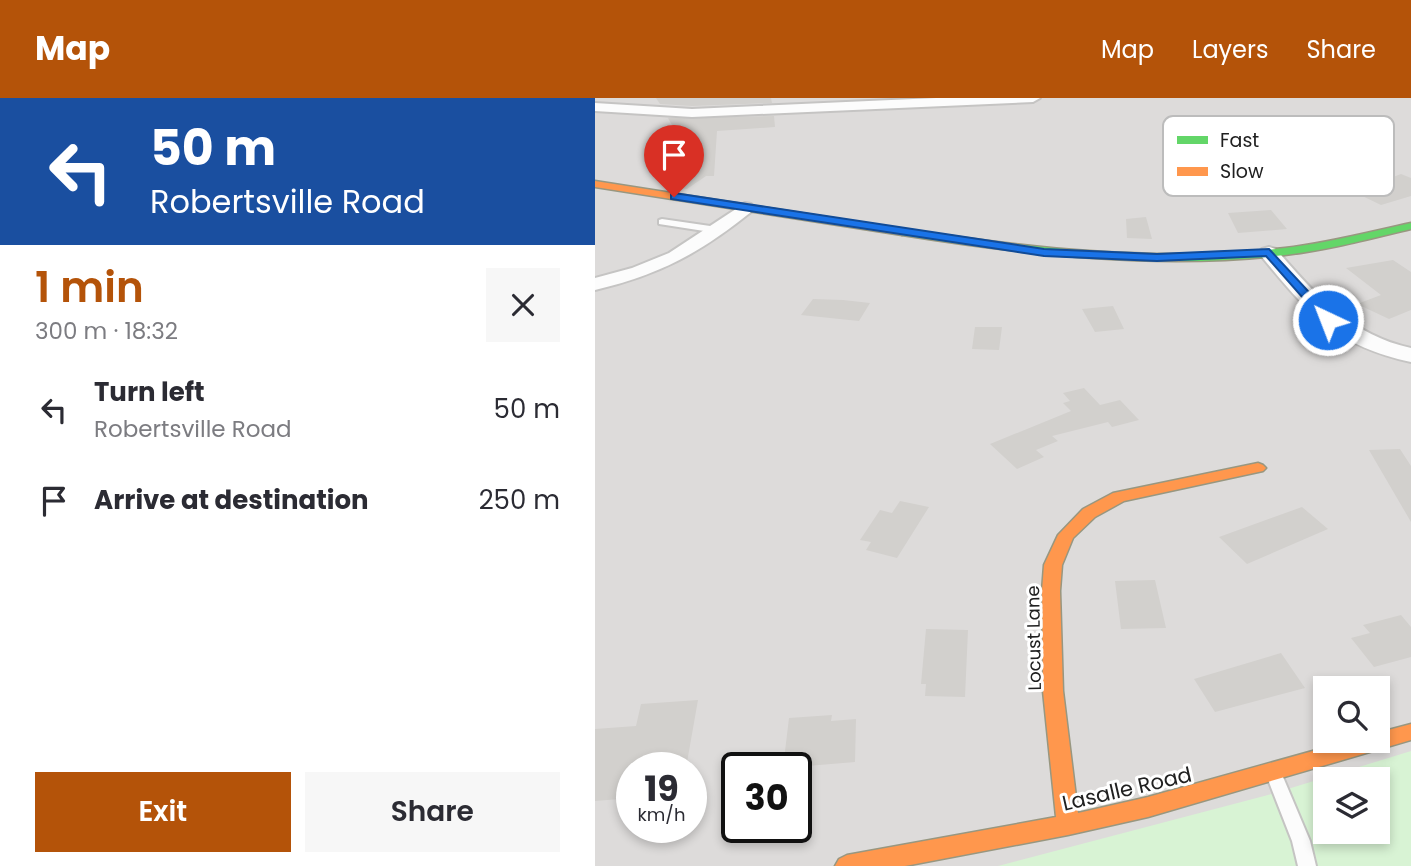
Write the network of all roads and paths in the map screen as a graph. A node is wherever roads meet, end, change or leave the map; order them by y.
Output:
1 (1033, 98) edge
2 (595, 107) edge
3 (595, 184) edge
4 (745, 208) junction
5 (662, 222) dead end
6 (1411, 226) edge
7 (717, 230) junction
8 (1269, 253) junction
9 (595, 284) edge
10 (1411, 355) edge
11 (1258, 468) dead end
12 (1411, 732) edge
13 (1274, 774) junction
14 (1068, 825) junction
15 (847, 866) edge
16 (1307, 866) edge

1 - 2 street
3 - 4 street
4 - 7 street
4 - 8 street
5 - 7 lane
6 - 8 street
7 - 9 street
8 - 10 street
11 - 14 street, Locust Lane
12 - 13 street, Lasalle Road
13 - 14 street, Lasalle Road
13 - 16 lane
14 - 15 street, Lasalle Road

